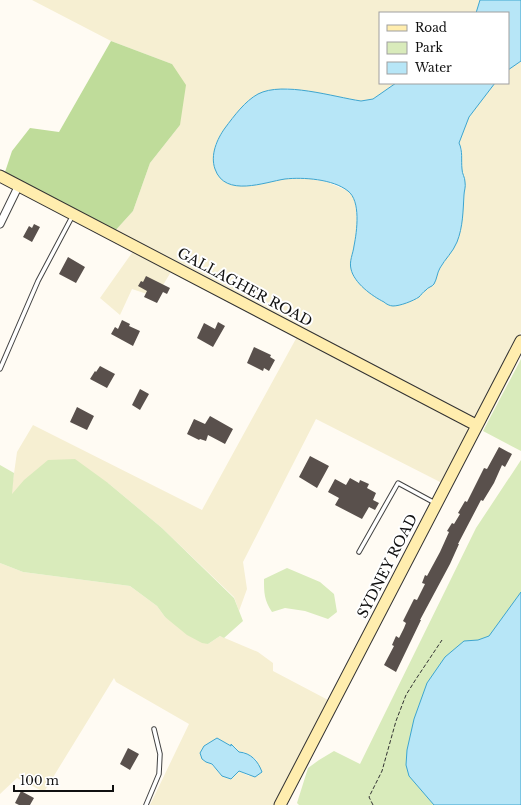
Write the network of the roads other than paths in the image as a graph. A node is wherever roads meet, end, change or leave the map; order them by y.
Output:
1 (0, 176) edge
2 (19, 185) junction
3 (73, 214) junction
4 (0, 224) edge
5 (521, 341) edge
6 (0, 369) edge
7 (476, 425) junction
8 (436, 503) junction
9 (359, 552) dead end
10 (154, 729) dead end
11 (146, 805) edge
12 (280, 805) edge

1 - 2 street, GALLAGHER ROAD
2 - 3 street, GALLAGHER ROAD
2 - 4 street
3 - 6 lane
3 - 7 street, GALLAGHER ROAD
5 - 7 street, SYDNEY ROAD
7 - 8 street, SYDNEY ROAD
8 - 9 lane
8 - 12 street, SYDNEY ROAD
10 - 11 lane

